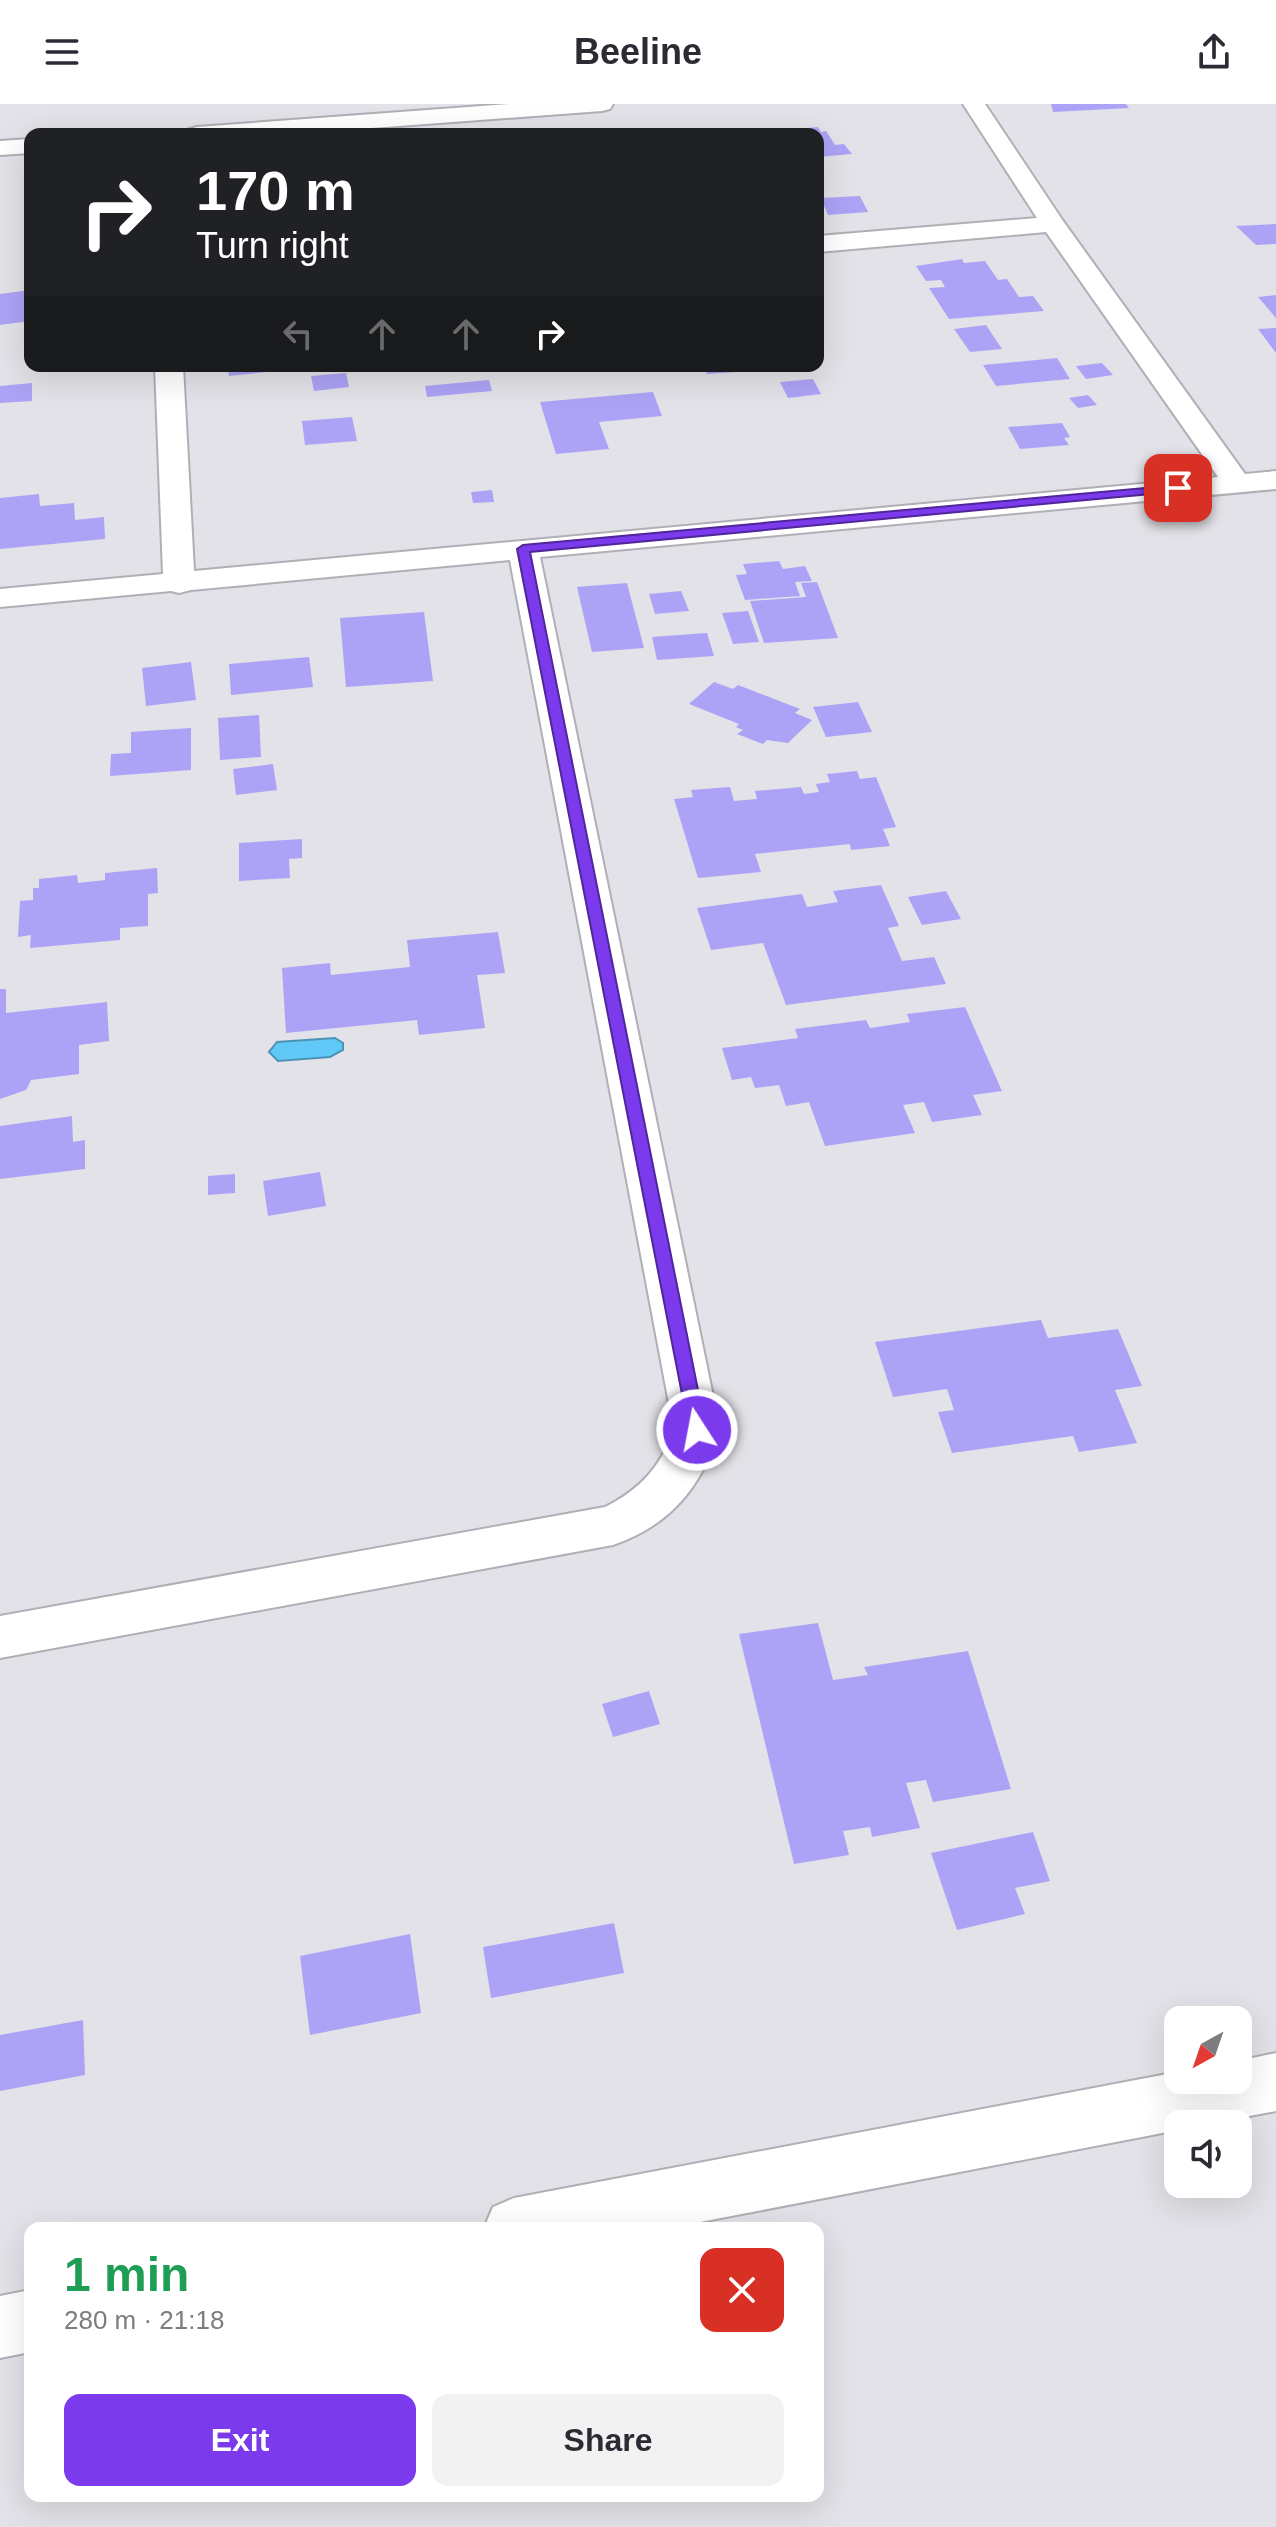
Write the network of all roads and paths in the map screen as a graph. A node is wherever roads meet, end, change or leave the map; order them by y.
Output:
1 (602, 104) edge
2 (974, 104) edge
3 (278, 128) edge
4 (24, 146) edge
5 (0, 148) edge
6 (1053, 224) junction
7 (824, 243) edge
8 (169, 372) edge
9 (1276, 480) edge
10 (1237, 483) junction
11 (523, 549) junction
12 (179, 584) junction
13 (0, 598) edge
14 (0, 1637) edge
15 (1276, 2082) edge
16 (545, 2222) edge
17 (24, 2322) edge
18 (0, 2327) edge

1 - 3 street
2 - 6 street
4 - 5 street
6 - 7 street
6 - 10 street
8 - 12 street
9 - 10 street
10 - 11 street
11 - 12 street
11 - 14 street
12 - 13 street
15 - 16 street
17 - 18 street

